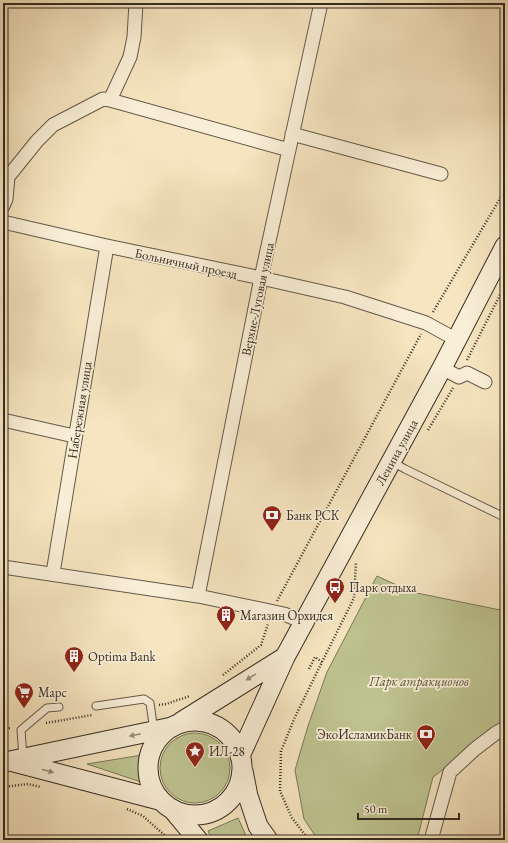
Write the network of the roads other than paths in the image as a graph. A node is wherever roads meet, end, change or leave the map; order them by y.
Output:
1 (136, 3) edge
2 (321, 3) edge
3 (110, 100) junction
4 (292, 134) junction
5 (289, 150) junction
6 (441, 174) dead end
7 (3, 206) edge
8 (3, 222) edge
9 (107, 246) junction
10 (505, 246) edge
11 (261, 278) junction
12 (457, 340) junction
13 (442, 368) junction
14 (485, 382) dead end
15 (3, 420) edge
16 (74, 436) junction
17 (391, 460) junction
18 (505, 509) edge
19 (3, 567) edge
20 (53, 573) junction
21 (198, 596) junction
22 (303, 622) junction
23 (285, 657) junction
24 (271, 686) junction
25 (96, 706) dead end
26 (59, 707) dead end
27 (176, 725) junction
28 (505, 728) edge
29 (154, 731) junction
30 (241, 760) junction
31 (12, 761) edge
32 (248, 796) junction
33 (166, 805) junction
34 (263, 835) edge
35 (198, 840) edge
36 (432, 840) edge

1 - 3 street
2 - 4 street, Верхне-Луговая улица
3 - 5 street
3 - 7 street
4 - 5 street, Верхне-Луговая улица
4 - 6 street
5 - 11 street, Верхне-Луговая улица
8 - 9 street, Больничный проезд
9 - 11 street, Больничный проезд
9 - 16 street, Набережная улица
10 - 12 main road, Ленина улица
11 - 12 street, Больничный проезд
11 - 21 street, Верхне-Луговая улица
12 - 13 main road, Ленина улица
13 - 14 street
13 - 17 main road, Ленина улица
15 - 16 street
16 - 20 street, Набережная улица
17 - 18 lane
17 - 22 main road, Ленина улица
19 - 20 street
20 - 21 street
21 - 22 street
22 - 23 main road, Ленина улица
23 - 24 main road, Ленина улица
23 -> 27 main road
24 - 30 main road
24 - 32 main road
25 - 29 lane
26 - 31 lane
27 - 29 main road
27 - 30 main road
27 - 33 main road
28 - 36 street
29 -> 31 main road
30 - 32 main road
30 - 33 main road
31 -> 33 main road
32 - 34 main road
33 - 35 main road

